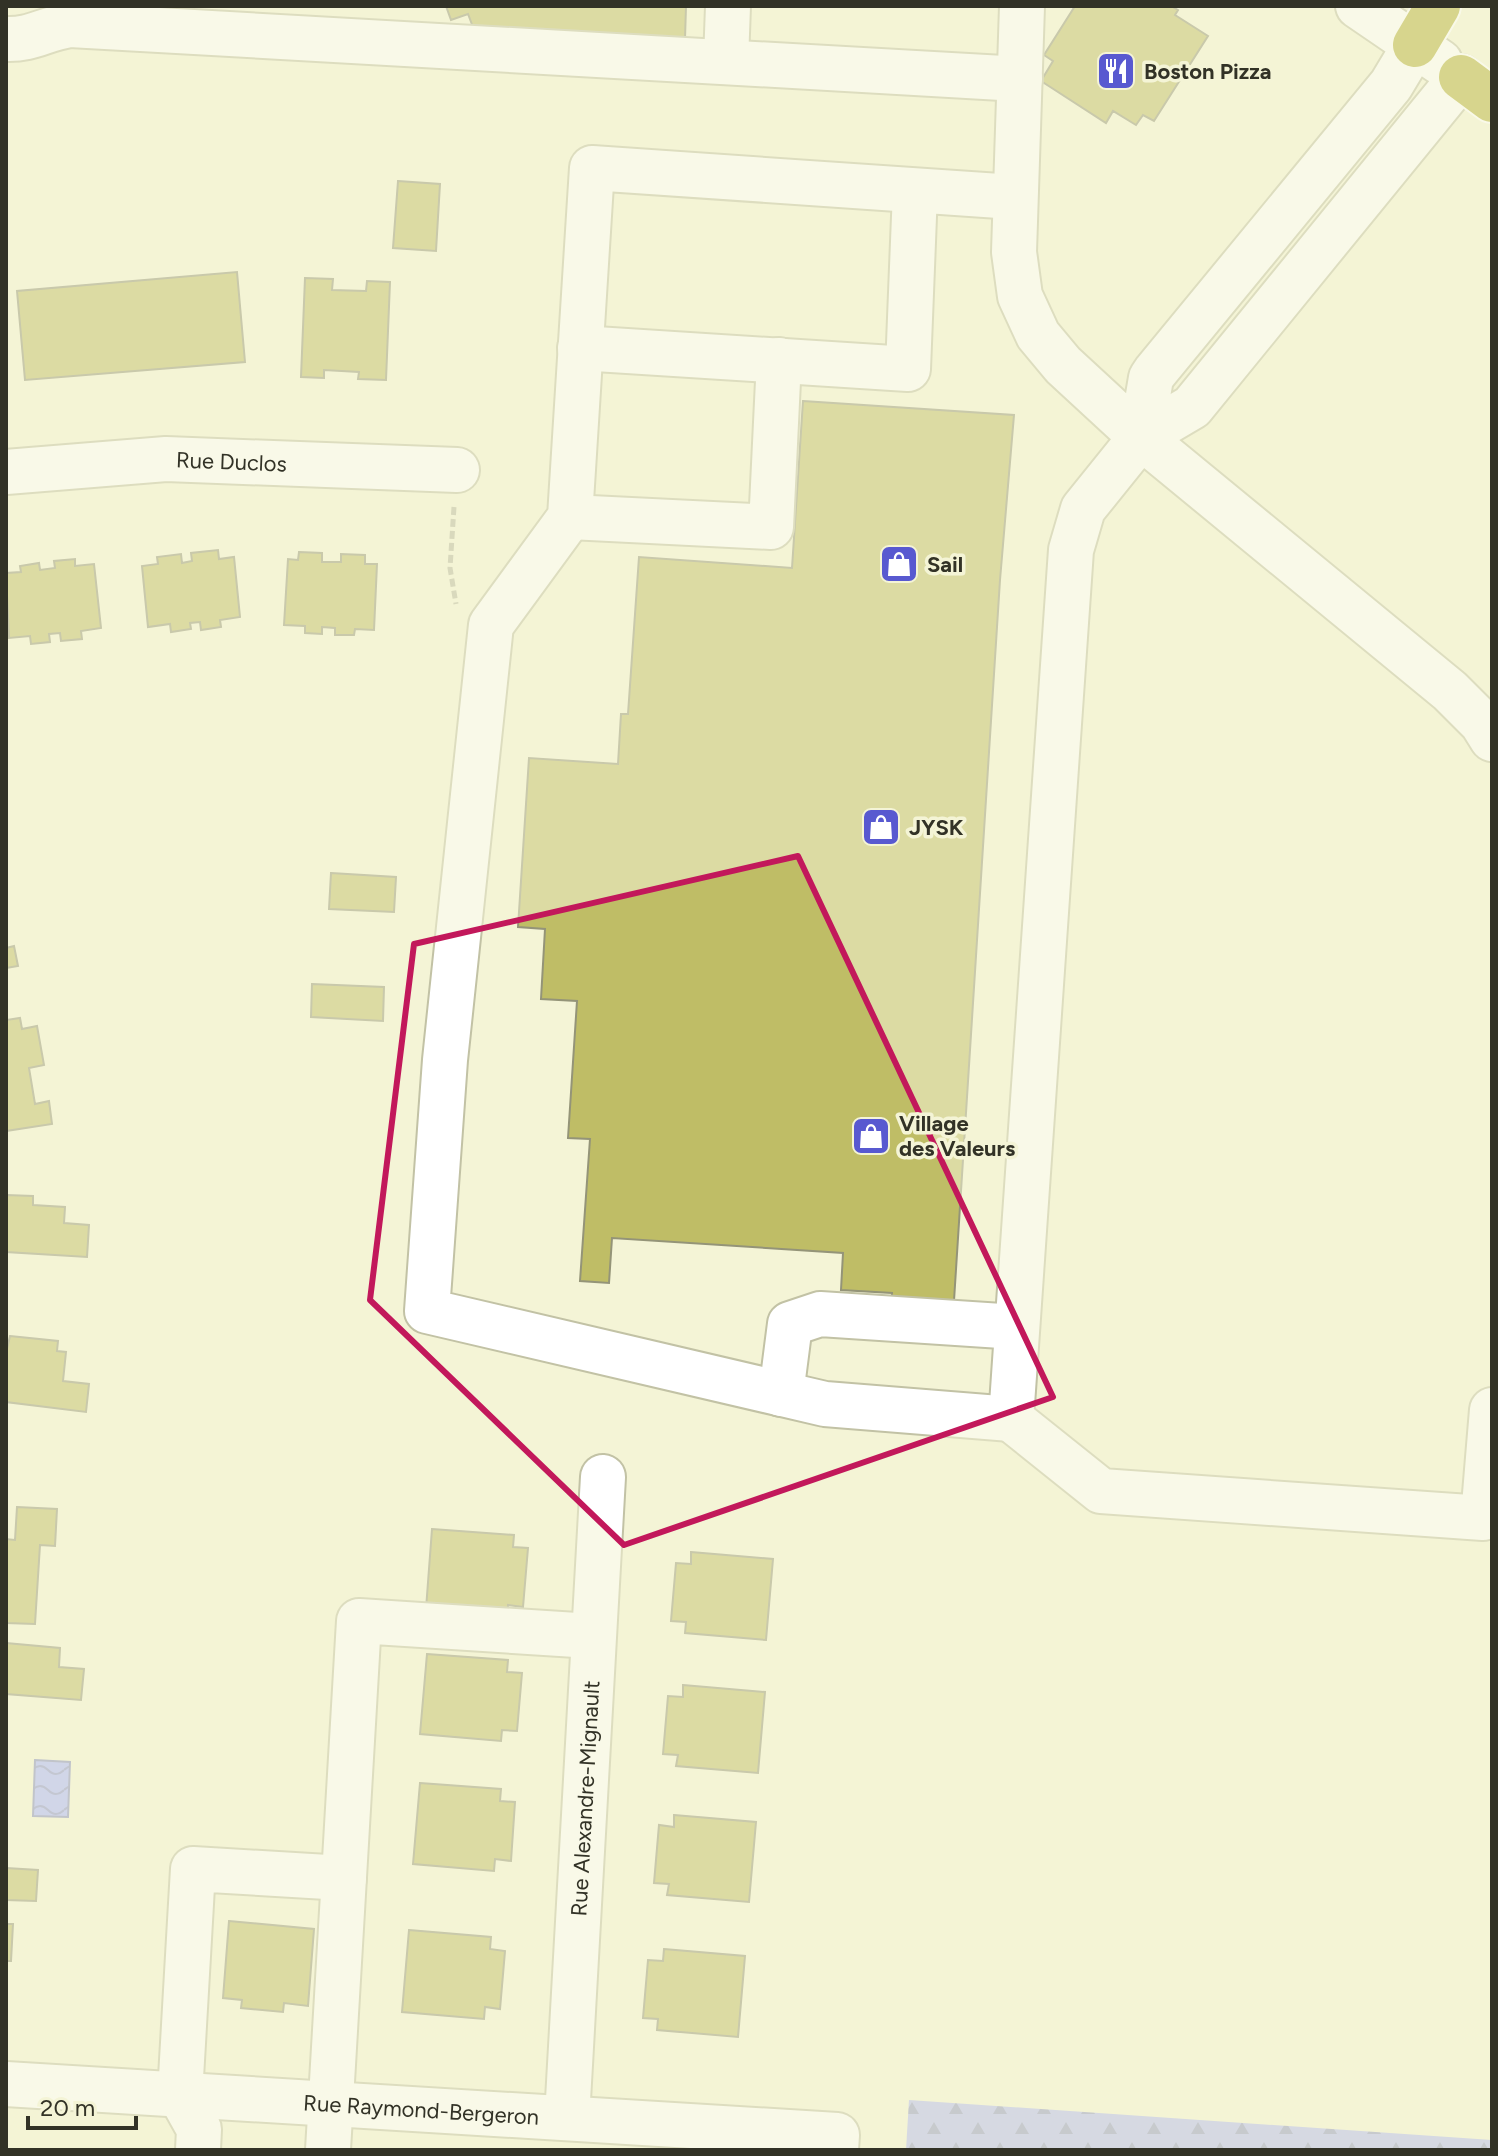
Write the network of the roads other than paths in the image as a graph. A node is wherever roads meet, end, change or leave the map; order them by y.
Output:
1 (728, 6) edge
2 (1022, 6) edge
3 (1358, 6) edge
4 (1425, 19) edge
5 (6, 39) edge
6 (726, 61) junction
7 (1020, 79) junction
8 (1477, 88) edge
9 (915, 191) junction
10 (1014, 197) junction
11 (580, 348) junction
12 (779, 360) junction
13 (1141, 437) junction
14 (457, 470) road end
15 (6, 472) edge
16 (570, 517) junction
17 (1492, 739) edge
18 (1017, 1327) junction
19 (781, 1394) junction
20 (1492, 1410) edge
21 (1011, 1419) junction
22 (603, 1477) dead end
23 (592, 1636) junction
24 (344, 1878) junction
25 (6, 2084) edge
26 (180, 2095) junction
27 (330, 2104) junction
28 (583, 2129) edge
29 (837, 2142) edge
30 (198, 2150) edge
31 (328, 2150) edge

1 - 6 street
2 - 7 street
3 - 4 street
4 - 8 street
4 - 13 street
5 - 6 street
6 - 7 street
7 - 10 street
8 - 13 street
9 - 10 street
9 - 11 street
9 - 12 street
10 - 13 street
11 - 12 street
11 - 16 street
12 - 16 street
13 - 17 street
13 - 18 street
14 - 15 street, Rue Duclos
16 - 19 street
18 - 19 street
18 - 21 street
19 - 21 street
20 - 21 street
22 - 23 street, Rue Alexandre-Mignault
23 - 24 street
23 - 28 street, Rue Alexandre-Mignault
24 - 26 street
24 - 27 street
25 - 26 street, Rue Raymond-Bergeron
26 - 27 street, Rue Raymond-Bergeron
26 - 30 street
27 - 28 street, Rue Raymond-Bergeron
27 - 31 street
28 - 29 street, Rue Raymond-Bergeron

